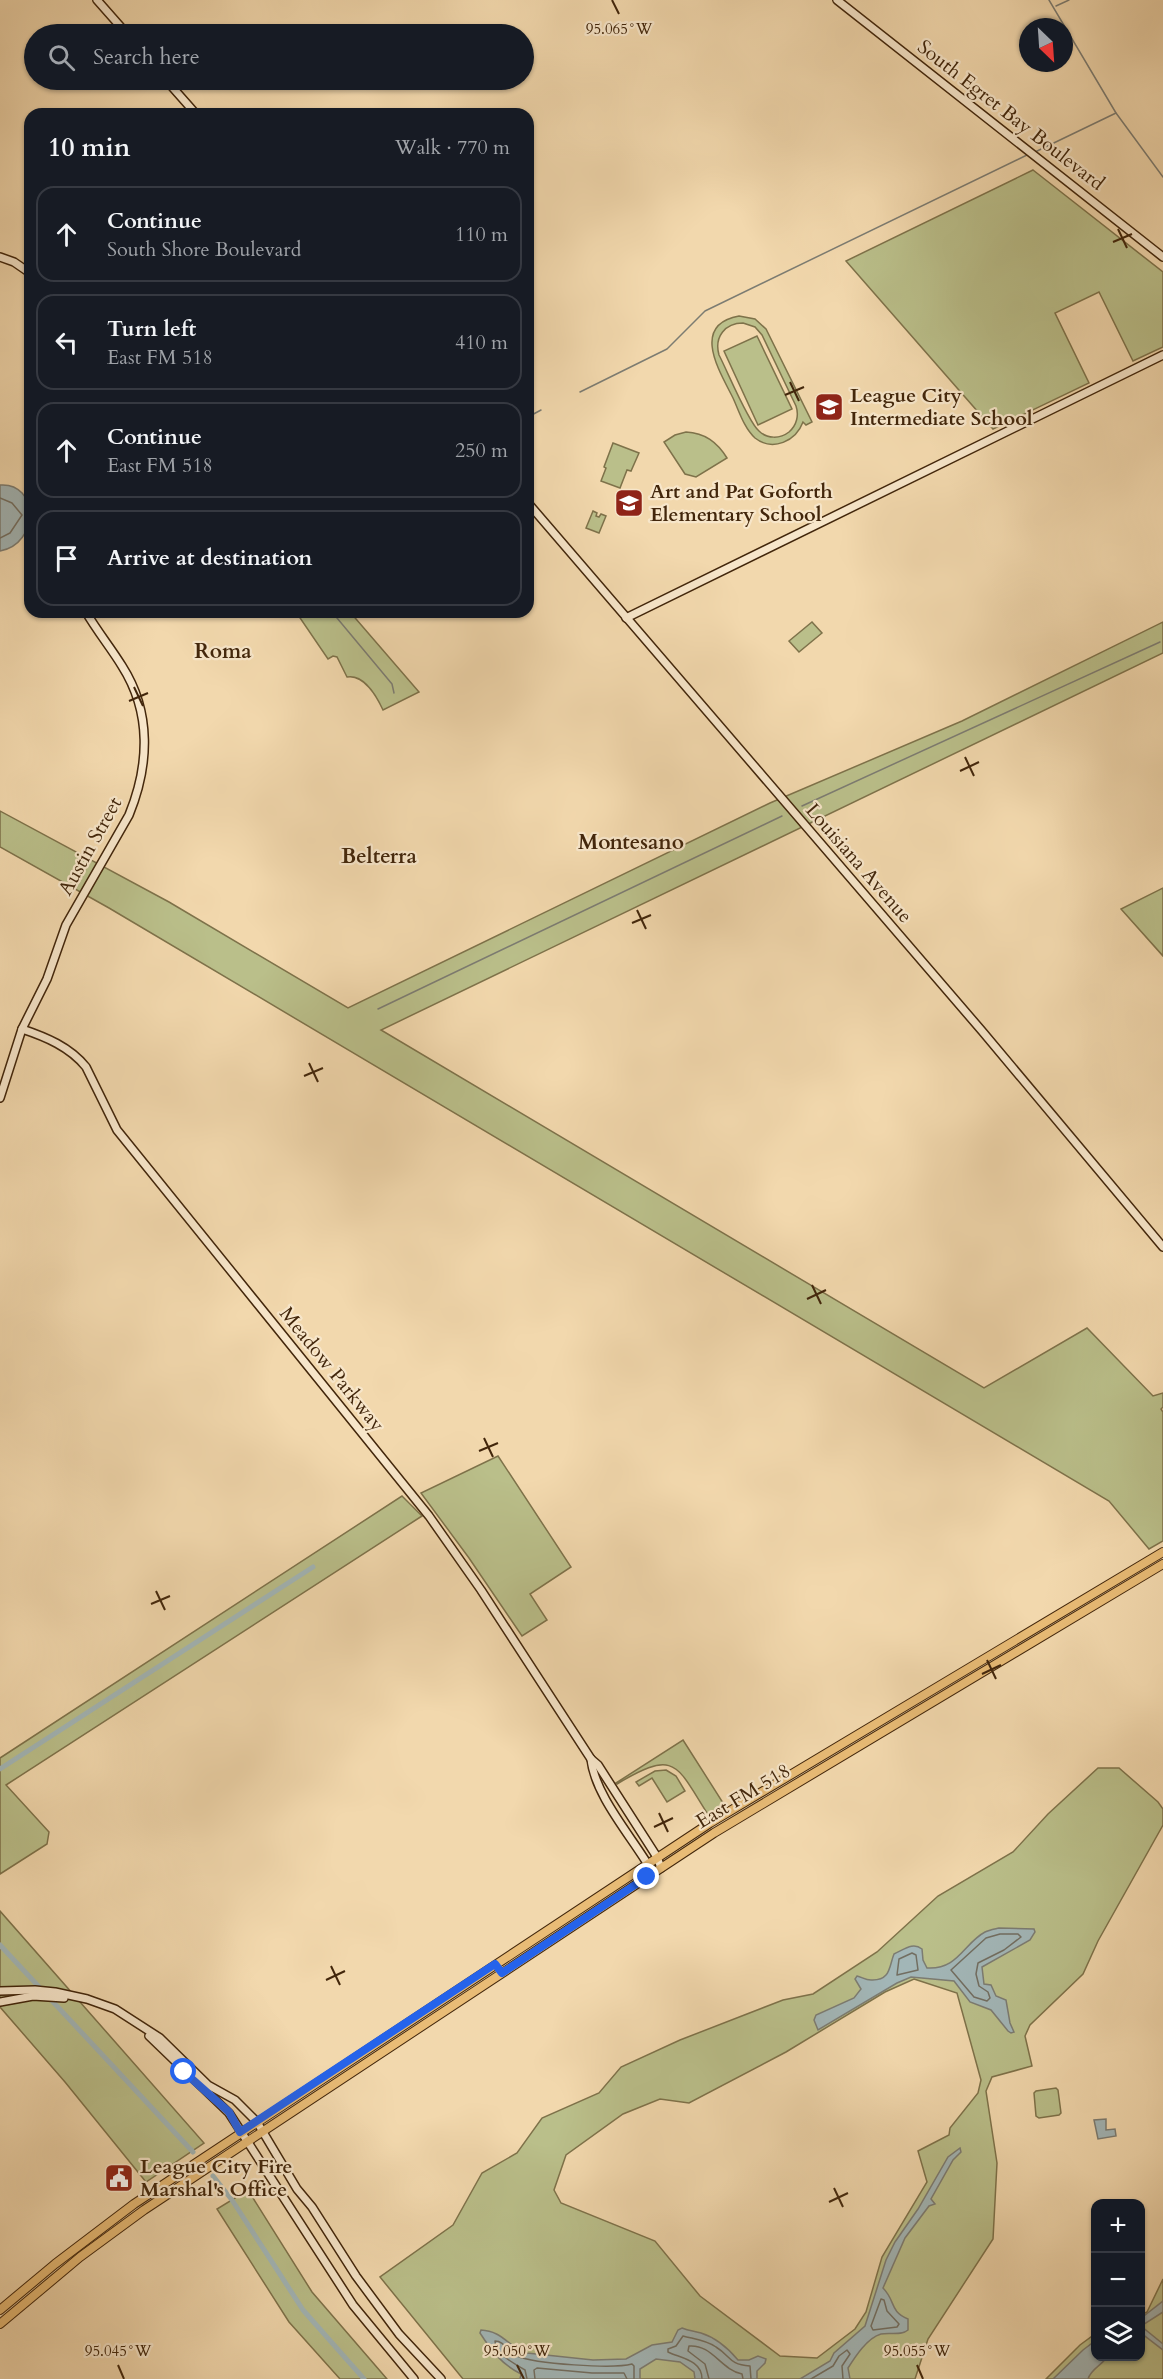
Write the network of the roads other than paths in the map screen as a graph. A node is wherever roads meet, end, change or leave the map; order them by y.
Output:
1 (97, 0) edge
2 (837, 0) edge
3 (118, 24) edge
4 (175, 90) edge
5 (191, 108) edge
6 (0, 256) edge
7 (1163, 257) edge
8 (24, 269) edge
9 (1163, 355) edge
10 (534, 510) edge
11 (90, 618) edge
12 (626, 618) junction
13 (22, 1029) junction
14 (0, 1098) edge
15 (1163, 1247) edge
16 (1163, 1552) edge
17 (1163, 1564) edge
18 (591, 1759) junction
19 (657, 1857) junction
20 (648, 1863) junction
21 (661, 1868) junction
22 (653, 1873) junction
23 (495, 1964) junction
24 (502, 1973) junction
25 (0, 1991) edge
26 (37, 1993) junction
27 (0, 2002) edge
28 (257, 2122) junction
29 (240, 2132) junction
30 (263, 2132) junction
31 (246, 2142) junction
32 (134, 2204) junction
33 (141, 2212) junction
34 (0, 2310) edge
35 (0, 2324) edge
36 (439, 2378) edge
37 (414, 2379) edge

1 - 3 street
2 - 7 street, South Egret Bay Boulevard
4 - 5 street
6 - 8 street
9 - 12 street
10 - 12 street, Louisiana Avenue
11 - 13 street, Austin Street
12 - 15 street, Louisiana Avenue
13 - 14 street, Austin Street
13 - 18 street, Meadow Parkway
16 - 19 main road, East FM 518
17 - 21 main road, East FM 518
18 - 19 street, Meadow Parkway
18 - 20 street, Meadow Parkway
19 - 20 main road, East FM 518
19 - 21 street, Meadow Parkway
20 - 22 street, Meadow Parkway
20 - 23 main road, East FM 518
21 - 22 main road, East FM 518
22 - 24 main road, East FM 518
23 - 24 main road
23 - 28 main road, East FM 518
24 - 30 main road, East FM 518
25 - 26 street
26 - 27 street
26 - 28 street
26 - 29 street
28 - 29 main road, East FM 518
28 - 30 street
29 - 31 street
29 - 32 main road, East FM 518
30 - 31 main road, East FM 518
30 - 36 street
31 - 33 main road, East FM 518
31 - 37 street
32 - 33 main road
32 - 34 main road, East FM 518
33 - 35 main road, East FM 518

